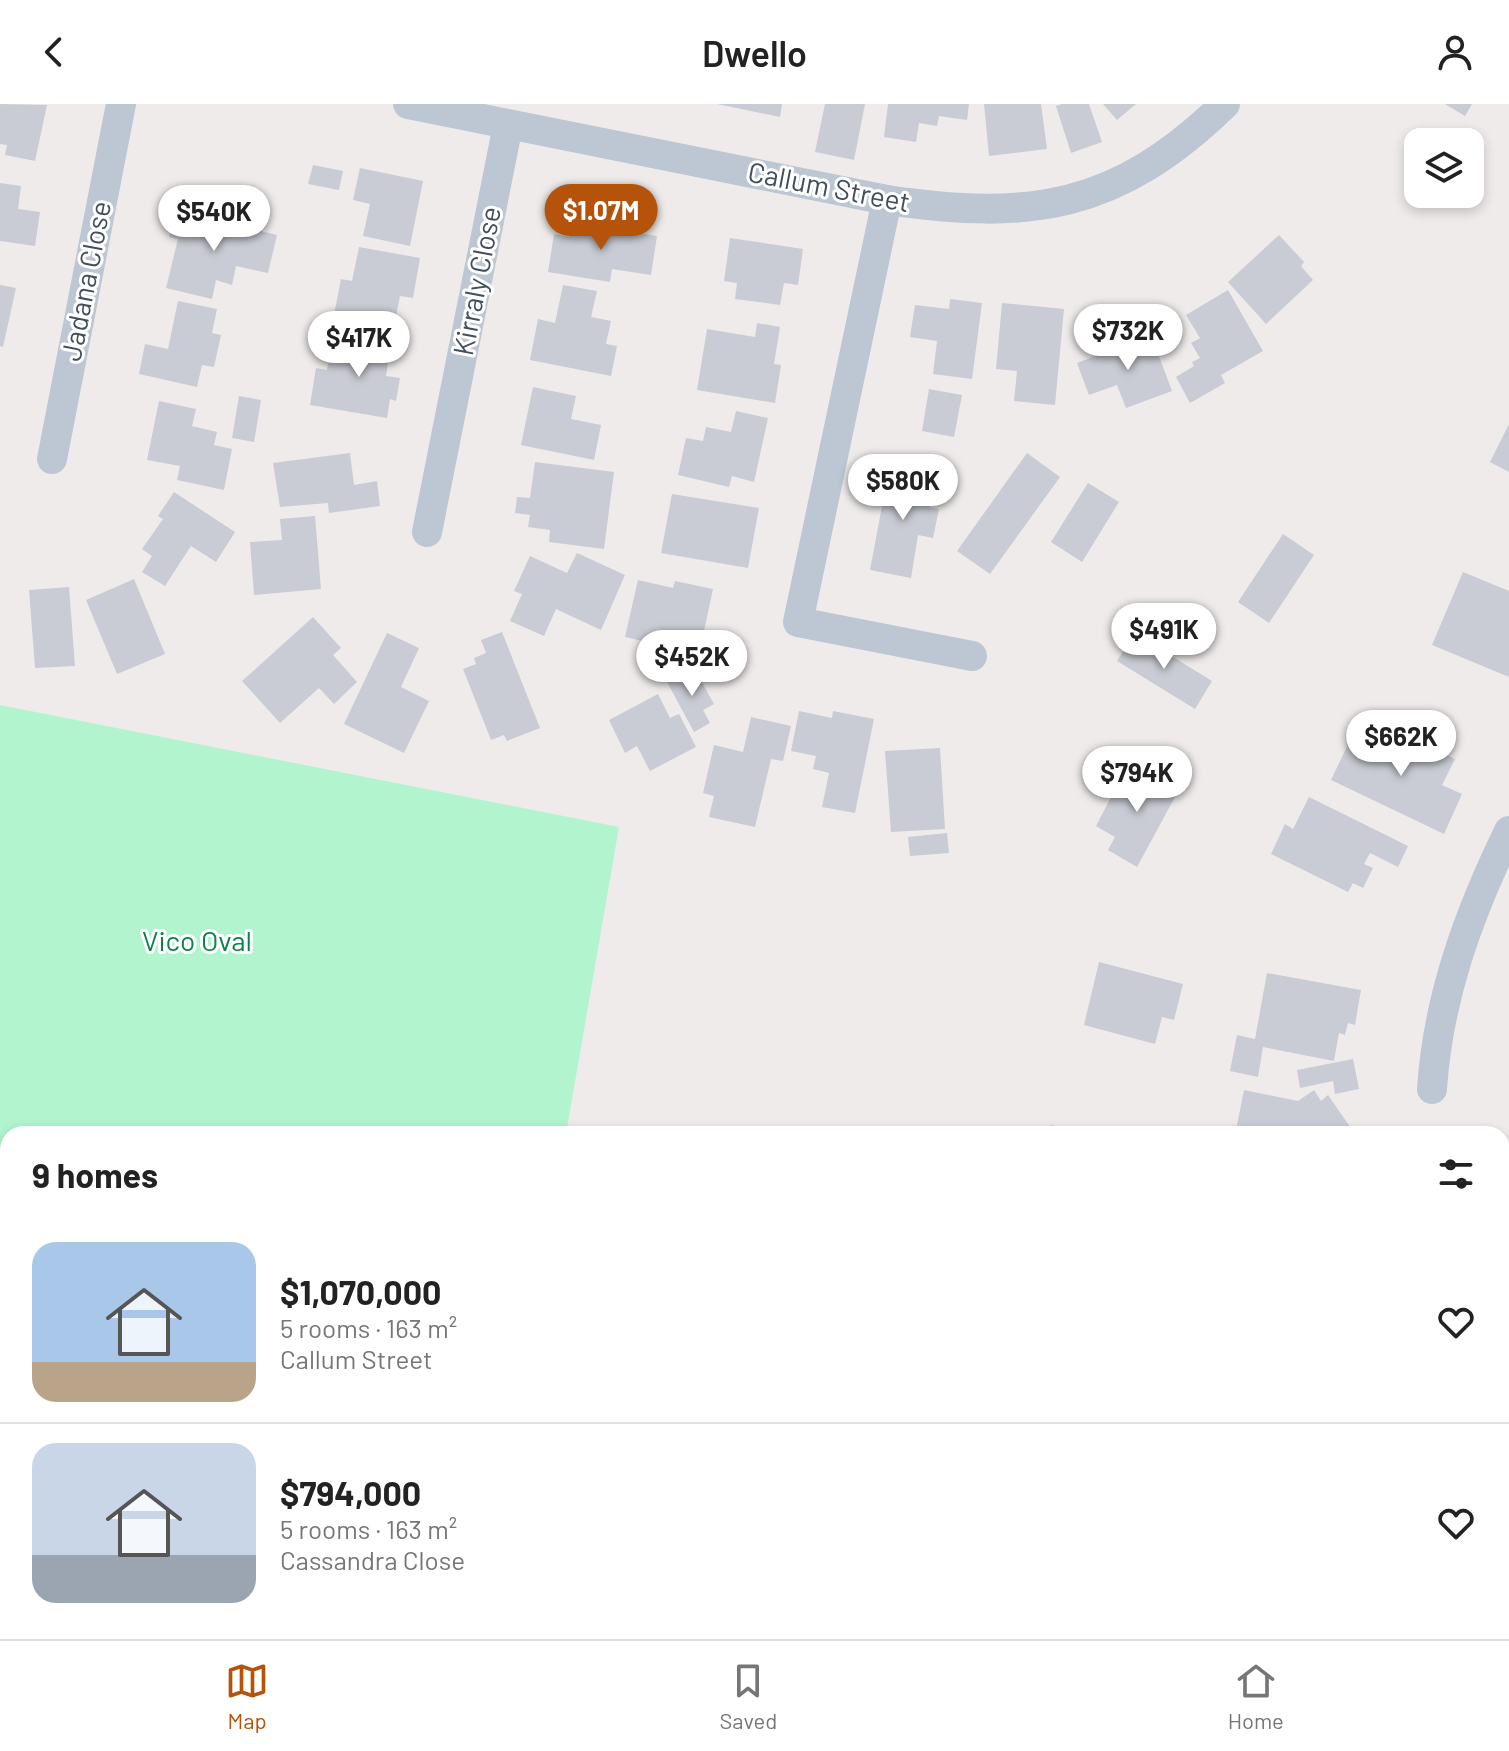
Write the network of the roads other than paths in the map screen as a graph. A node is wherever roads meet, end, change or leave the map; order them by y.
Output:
1 (121, 104) edge
2 (408, 104) edge
3 (1225, 104) edge
4 (508, 125) junction
5 (887, 200) junction
6 (52, 459) dead end
7 (427, 532) dead end
8 (972, 656) dead end
9 (1509, 831) edge
10 (1432, 1089) dead end

1 - 6 street, Jadana Close
2 - 4 street, Callum Street
3 - 5 street, Callum Street
4 - 5 street, Callum Street
4 - 7 street, Kirraly Close
5 - 8 street
9 - 10 street

